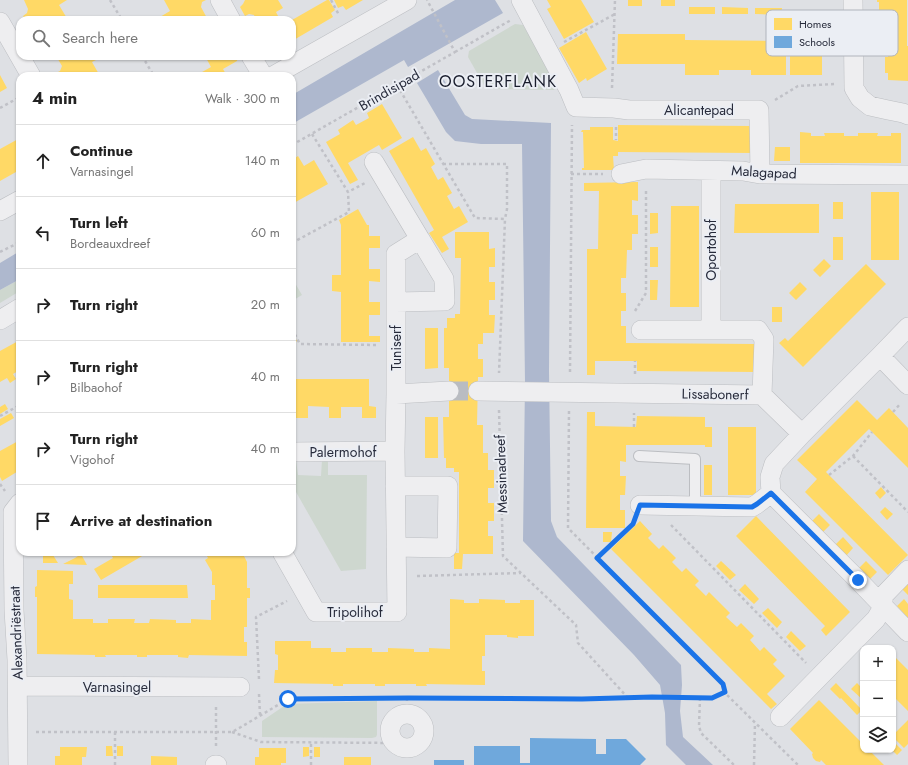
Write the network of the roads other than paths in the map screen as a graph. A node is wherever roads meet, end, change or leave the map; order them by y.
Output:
1 (220, 0) edge
2 (407, 0) edge
3 (853, 0) edge
4 (524, 6) edge
5 (853, 10) edge
6 (229, 16) edge
7 (0, 22) edge
8 (16, 50) edge
9 (854, 56) edge
10 (22, 60) edge
11 (254, 60) edge
12 (29, 72) edge
13 (261, 72) edge
14 (280, 72) edge
15 (908, 115) edge
16 (377, 168) road end
17 (711, 171) junction
18 (621, 174) road end
19 (760, 174) junction
20 (908, 175) edge
21 (16, 202) edge
22 (0, 211) edge
23 (420, 239) junction
24 (396, 302) junction
25 (16, 310) edge
26 (0, 320) edge
27 (638, 324) road end
28 (908, 327) edge
29 (711, 330) junction
30 (880, 356) junction
31 (908, 385) edge
32 (449, 391) tunnel mouth
33 (478, 391) tunnel mouth
34 (396, 394) junction
35 (762, 395) junction
36 (802, 434) junction
37 (395, 451) junction
38 (296, 452) edge
39 (639, 456) dead end
40 (395, 486) junction
41 (771, 493) junction
42 (646, 505) road end
43 (695, 506) junction
44 (16, 508) edge
45 (396, 547) junction
46 (284, 556) edge
47 (908, 570) edge
48 (7, 583) edge
49 (883, 607) junction
50 (908, 632) edge
51 (18, 686) junction
52 (240, 687) dead end
53 (780, 717) dead end
54 (402, 752) edge
55 (18, 765) edge

1 - 6 street
2 - 14 street
3 - 5 street
4 - 19 street, Alicantepad
7 - 8 street
9 - 15 street
10 - 12 street
11 - 13 street
16 - 23 street
17 - 18 street, Malagapad
17 - 19 street, Malagapad
17 - 29 street, Oportohof
19 - 20 street, Malagapad
21 - 22 street
23 - 24 street, Tuniserf
23 - 24 street
24 - 34 street, Tuniserf
25 - 26 street
27 - 29 street
28 - 30 street
29 - 35 street
30 - 31 street
30 - 36 street
32 - 34 street
33 - 35 street, Lissabonerf
34 - 37 street, Tripolihof
35 - 36 street, Lissabonerf
36 - 41 street
37 - 38 street, Palermohof
37 - 40 street, Tripolihof
39 - 43 lane
40 - 45 street, Tripolihof
40 - 45 street
41 - 43 street
41 - 49 street
42 - 43 street
44 - 48 street, Alexandriëstraat
45 - 46 street, Tripolihof
47 - 49 street
48 - 51 street, Alexandriëstraat
49 - 50 street
49 - 53 street
51 - 52 street, Varnasingel
51 - 55 street, Alexandriëstraat
54 - 54 street

